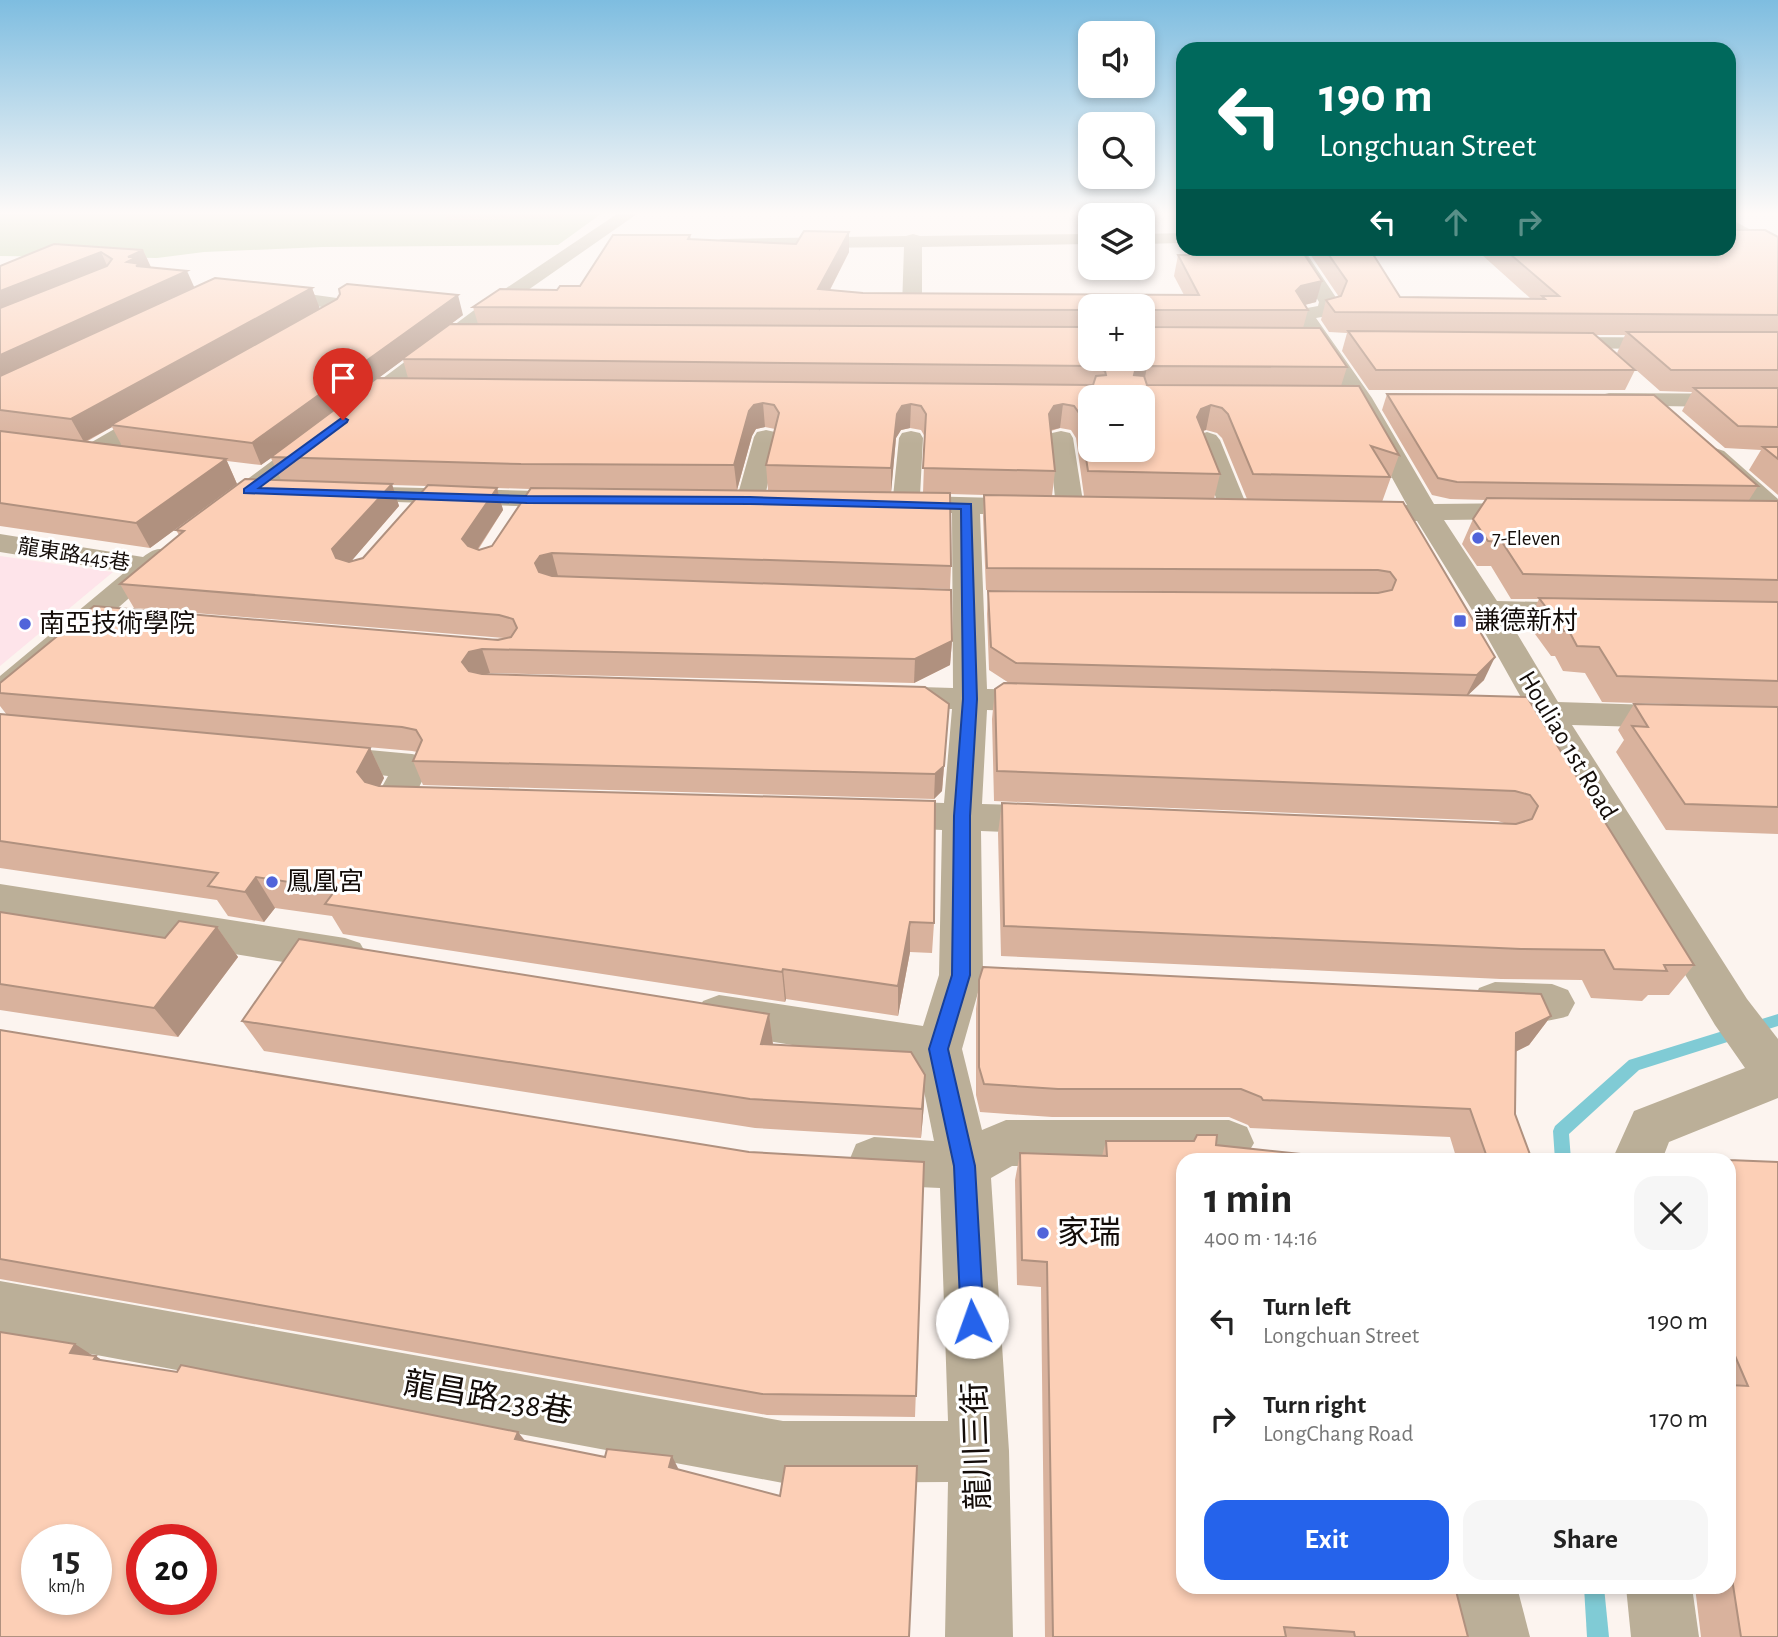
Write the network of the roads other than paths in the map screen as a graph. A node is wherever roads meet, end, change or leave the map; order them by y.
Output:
1 (515, 290) edge
2 (912, 290) edge
3 (1321, 290) edge
4 (247, 292) edge
5 (912, 308) edge
6 (453, 338) junction
7 (480, 338) edge
8 (1295, 343) edge
9 (1323, 343) junction
10 (1349, 343) edge
11 (1536, 343) edge
12 (1590, 343) junction
13 (278, 344) edge
14 (1778, 344) edge
15 (380, 392) junction
16 (421, 393) edge
17 (1333, 398) edge
18 (1360, 398) junction
19 (1388, 398) edge
20 (183, 399) edge
21 (1583, 399) edge
22 (1653, 400) junction
23 (1778, 401) edge
24 (1681, 425) edge
25 (766, 437) edge
26 (911, 438) edge
27 (1061, 438) edge
28 (1207, 440) edge
29 (126, 460) edge
30 (1754, 460) dead end
31 (317, 493) edge
32 (426, 497) junction
33 (596, 500) edge
34 (722, 500) edge
35 (867, 503) edge
36 (905, 505) junction
37 (967, 506) junction
38 (1070, 508) junction
39 (1098, 508) edge
40 (1208, 510) edge
41 (1236, 511) junction
42 (1263, 511) edge
43 (1331, 512) edge
44 (1426, 514) junction
45 (1737, 515) edge
46 (1558, 518) edge
47 (1775, 523) edge
48 (401, 526) edge
49 (0, 543) edge
50 (148, 567) junction
51 (1488, 610) junction
52 (1612, 613) edge
53 (89, 616) junction
54 (131, 619) edge
55 (0, 693) edge
56 (860, 696) edge
57 (970, 699) junction
58 (1080, 701) edge
59 (1450, 710) edge
60 (1546, 712) junction
61 (1778, 720) edge
62 (288, 755) edge
63 (462, 803) edge
64 (851, 813) edge
65 (962, 816) junction
66 (1086, 821) edge
67 (0, 900) edge
68 (386, 961) edge
69 (1456, 999) edge
70 (1552, 1003) dead end
71 (676, 1007) edge
72 (939, 1049) junction
73 (1769, 1064) edge
74 (1230, 1143) edge
75 (1640, 1153) edge
76 (825, 1158) edge
77 (965, 1166) junction
78 (0, 1309) edge
79 (979, 1451) junction
80 (1486, 1594) edge
81 (1660, 1594) edge
82 (979, 1637) edge
83 (1496, 1637) edge
84 (1665, 1637) edge

1 - 6 street
2 - 5 street
3 - 9 street, Houliao 1st Road
4 - 13 street
6 - 7 street
6 - 15 street
8 - 9 street
9 - 10 street
9 - 18 street, Houliao 1st Road
11 - 12 street
12 - 14 street
12 - 22 street
15 - 16 street
15 - 50 street
17 - 18 street
18 - 19 street
18 - 44 street, Houliao 1st Road
20 - 29 street
21 - 22 street
22 - 23 street
22 - 24 street
25 - 34 street
26 - 36 street
27 - 38 street
28 - 41 street
30 - 47 street
31 - 32 street
32 - 33 street
32 - 48 street
35 - 36 street
36 - 37 street
37 - 38 street
37 - 57 street, 龍川三街
38 - 39 street
40 - 41 street
41 - 42 street
43 - 44 street
44 - 46 street
44 - 51 street, Houliao 1st Road
45 - 47 street
49 - 50 street, 龍東路445巷
50 - 53 street
51 - 52 street
51 - 60 street, Houliao 1st Road
53 - 54 street
53 - 55 street
56 - 57 street
57 - 58 street
57 - 65 street, 龍川三街
59 - 60 street
60 - 61 street
60 - 73 street, Houliao 1st Road
62 - 63 street
64 - 65 street
65 - 66 street
65 - 72 street, 龍川三街
67 - 68 street
69 - 70 street
71 - 72 street
72 - 77 street, 龍川三街
73 - 75 street
74 - 77 street
76 - 77 street
77 - 79 street, 龍川三街
78 - 79 street, 龍昌路238巷
79 - 82 street, 龍川三街
80 - 83 street
81 - 84 street

